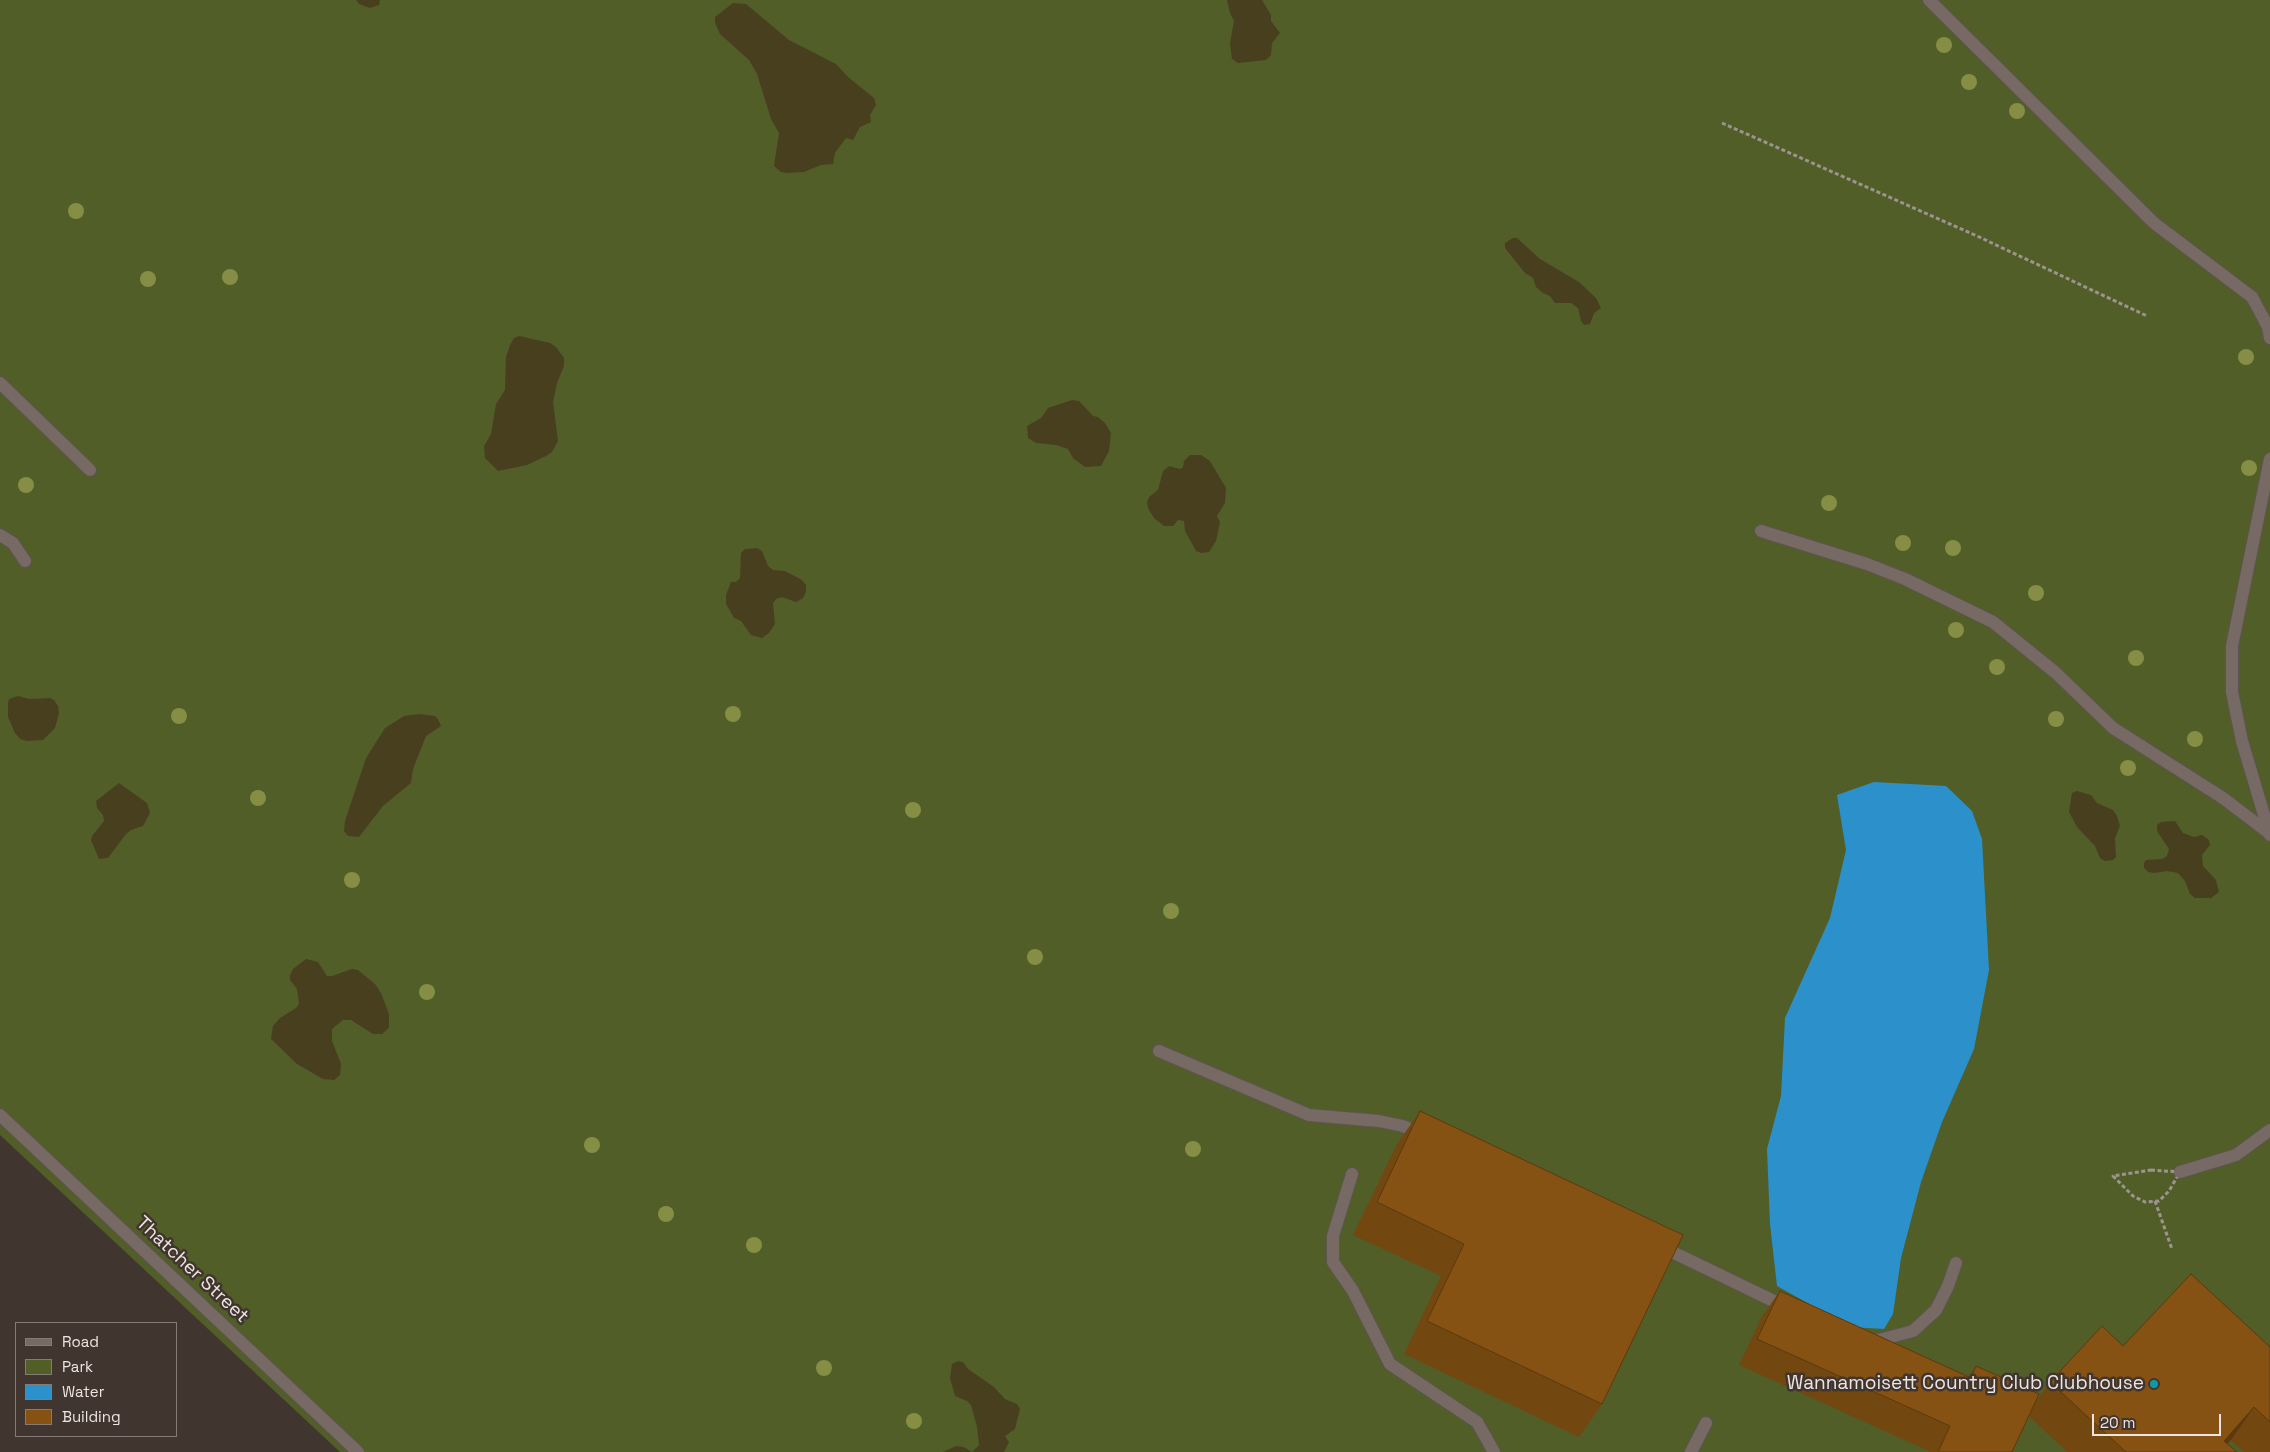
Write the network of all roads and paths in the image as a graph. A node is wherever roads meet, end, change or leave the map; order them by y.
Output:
1 (1929, 0) edge
2 (1722, 123) dead end
3 (2147, 316) dead end
4 (2270, 338) edge
5 (0, 383) edge
6 (2270, 459) edge
7 (90, 470) dead end
8 (1761, 530) dead end
9 (0, 535) edge
10 (26, 561) dead end
11 (2270, 834) edge
12 (1159, 1051) dead end
13 (0, 1115) edge
14 (2270, 1130) edge
15 (1430, 1139) edge
16 (2180, 1172) junction
17 (1352, 1174) dead end
18 (2155, 1201) junction
19 (1650, 1242) edge
20 (2172, 1249) dead end
21 (1956, 1263) dead end
22 (1796, 1312) edge
23 (1856, 1336) edge
24 (1706, 1423) dead end
25 (358, 1452) edge
26 (1494, 1452) edge
27 (1691, 1452) edge

1 - 4 street
2 - 3 path
5 - 7 street
6 - 11 street
8 - 11 street
9 - 10 street
12 - 15 street
13 - 25 street, Thatcher Street
14 - 16 street
16 - 18 path
16 - 18 path
17 - 26 street
18 - 20 path
19 - 22 street
21 - 23 street
24 - 27 street

